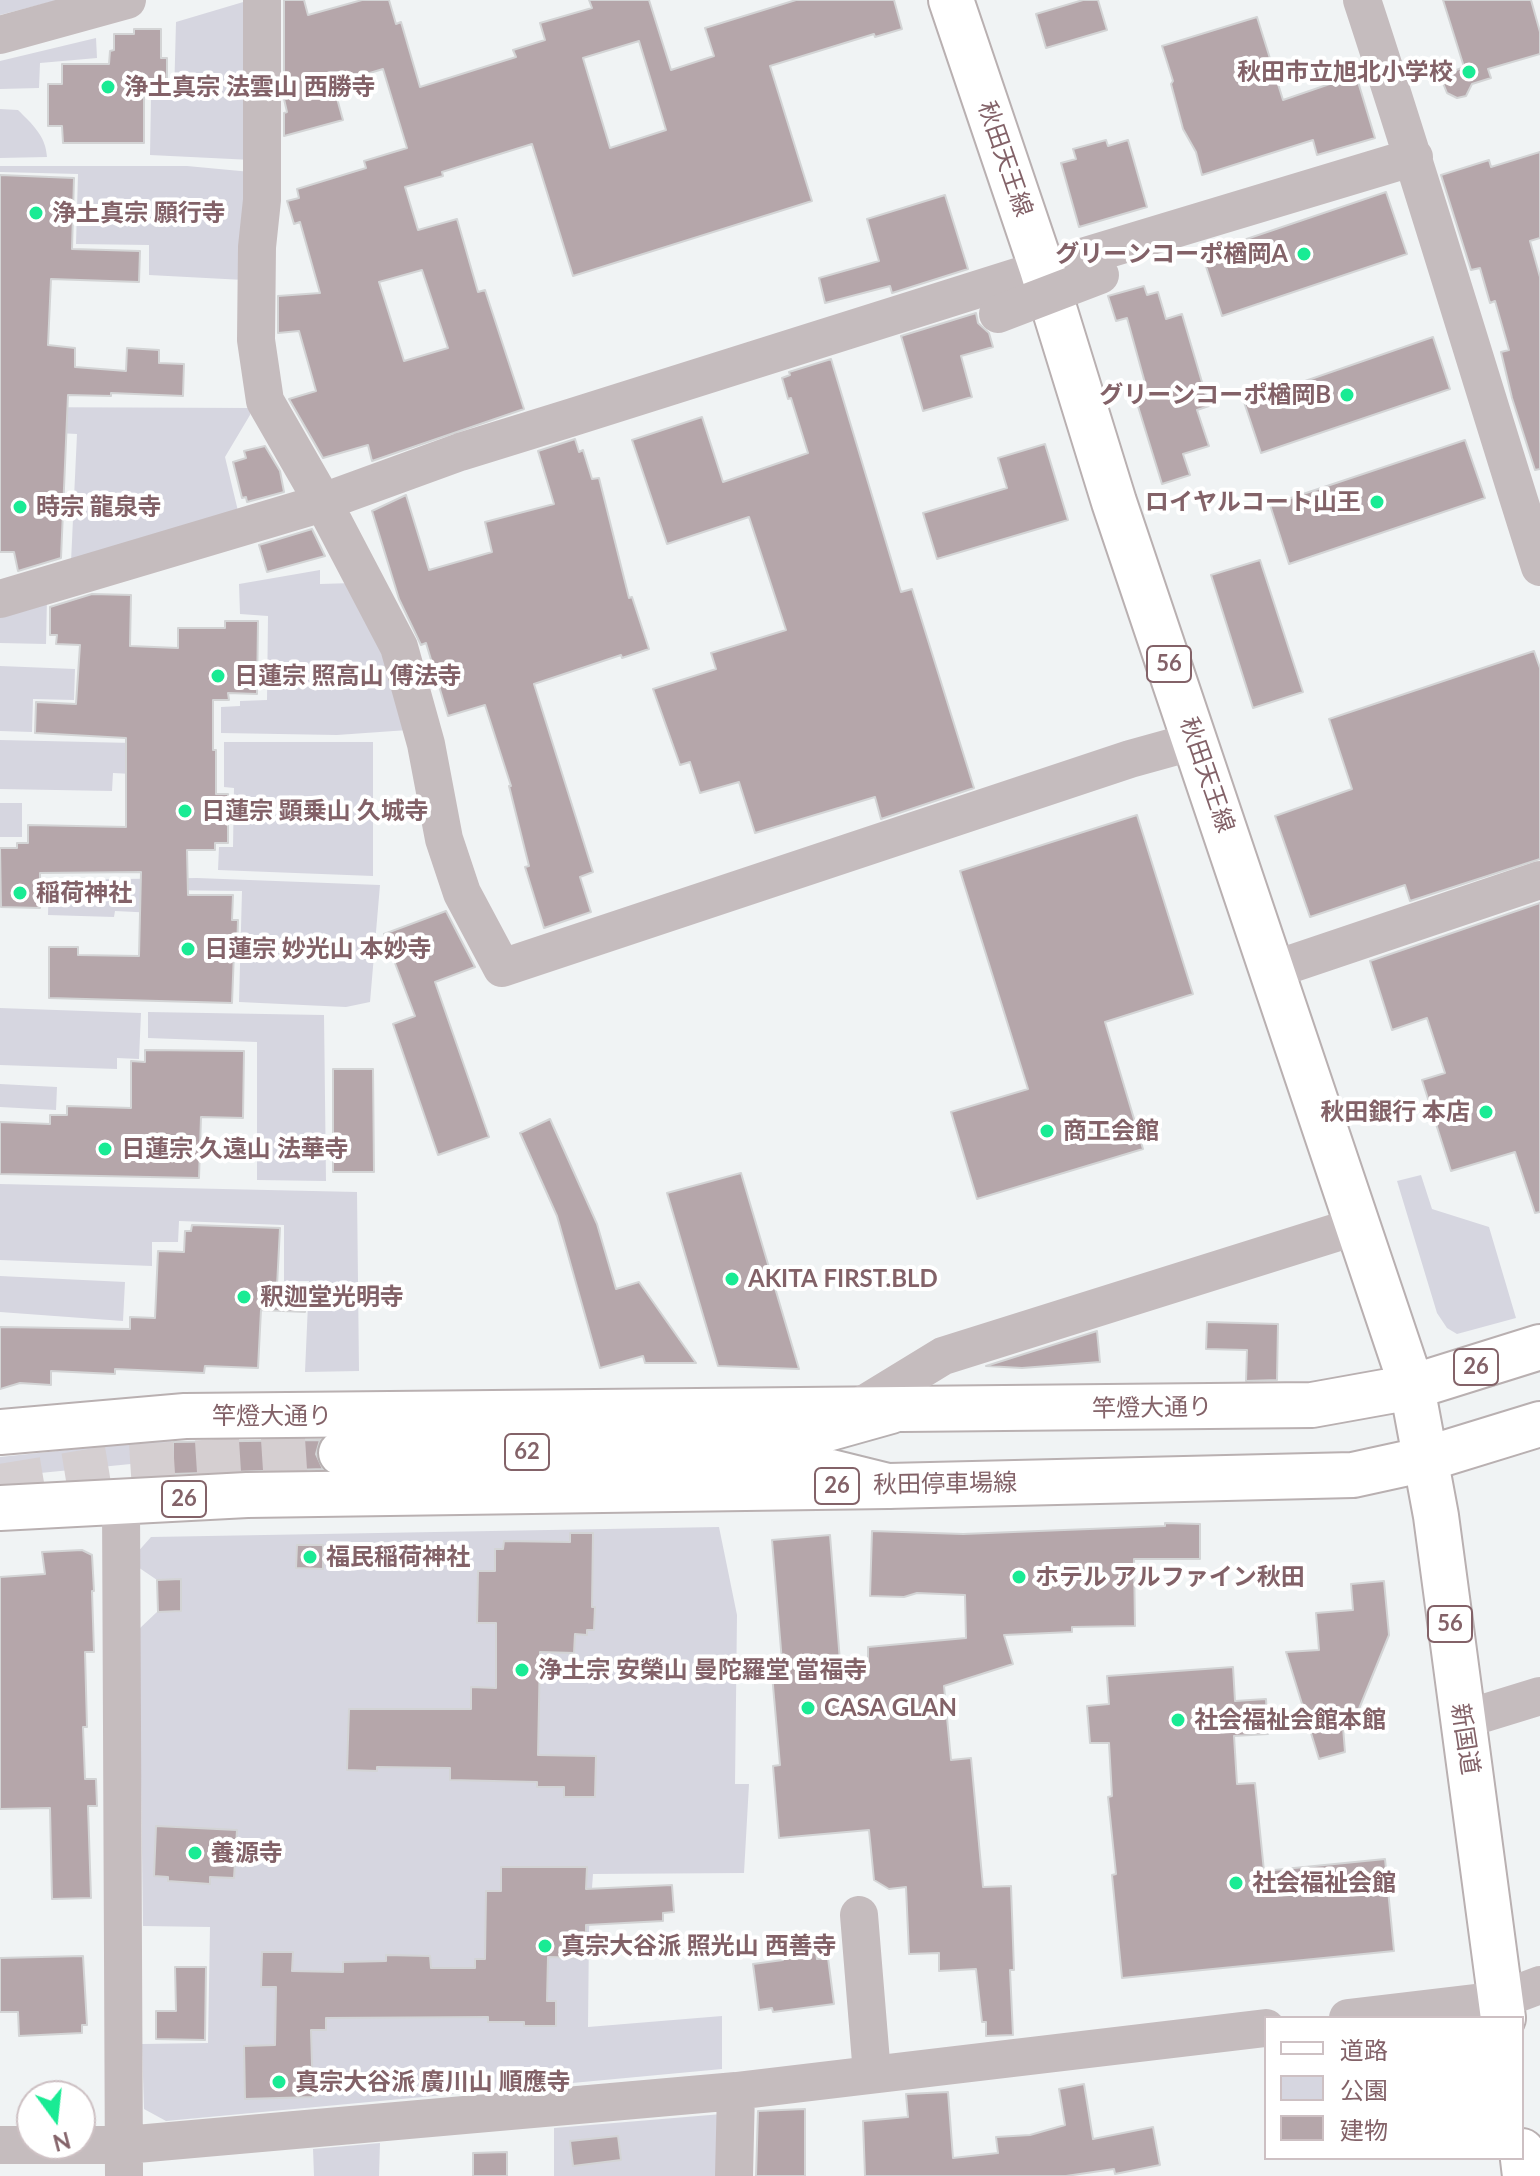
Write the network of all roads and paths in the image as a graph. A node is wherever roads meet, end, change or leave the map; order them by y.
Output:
1 (127, 0) edge
2 (262, 0) edge
3 (951, 0) edge
4 (1362, 0) edge
5 (0, 35) edge
6 (1414, 157) junction
7 (1042, 269) junction
8 (1100, 275) dead end
9 (998, 314) dead end
10 (323, 502) junction
11 (1540, 567) edge
12 (0, 599) edge
13 (1195, 741) junction
14 (1540, 880) edge
15 (1273, 970) junction
16 (1357, 1226) junction
17 (1540, 1347) edge
18 (1412, 1387) junction
19 (872, 1411) junction
20 (1540, 1424) edge
21 (0, 1432) edge
22 (713, 1451) junction
23 (341, 1453) tunnel mouth
24 (1426, 1459) junction
25 (888, 1486) junction
26 (121, 1503) junction
27 (0, 1508) edge
28 (1540, 1696) edge
29 (1462, 1720) junction
30 (859, 1915) dead end
31 (1540, 1985) edge
32 (1501, 2009) edge
33 (1382, 2016) edge
34 (1264, 2028) edge
35 (872, 2074) junction
36 (736, 2091) junction
37 (0, 2145) edge
38 (125, 2161) edge
39 (734, 2176) edge

1 - 5 street
2 - 10 street
3 - 7 main road, 秋田天王線 / 56
4 - 6 street
6 - 7 street
6 - 11 street
7 - 10 street
7 - 13 main road, 秋田天王線 / 56
8 - 9 street, bridge
10 - 12 street
10 - 13 street
13 - 15 main road, 秋田天王線 / 56
14 - 15 street
15 - 16 main road, 秋田天王線 / 56
16 - 18 main road, 秋田天王線 / 56
16 - 19 street
17 - 18 main road, 26
18 - 19 main road, 竿燈大通り / 26
18 - 24 main road, 秋田天王線 / 56
19 - 21 main road, 竿燈大通り / 26
19 - 22 main road, 62
20 - 24 main road, 秋田停車場線 / 26
22 - 23 main road, 62
22 - 25 main road, 62
24 - 25 main road, 秋田停車場線 / 26
24 - 29 main road, 新国道 / 56
25 - 26 main road, 秋田停車場線 / 26
26 - 27 main road, 26
26 - 38 street
28 - 29 street
29 - 32 main road, 新国道 / 56
30 - 35 street
31 - 32 street
32 - 33 street
34 - 35 street
35 - 36 street
36 - 38 street
36 - 39 street
37 - 38 street

